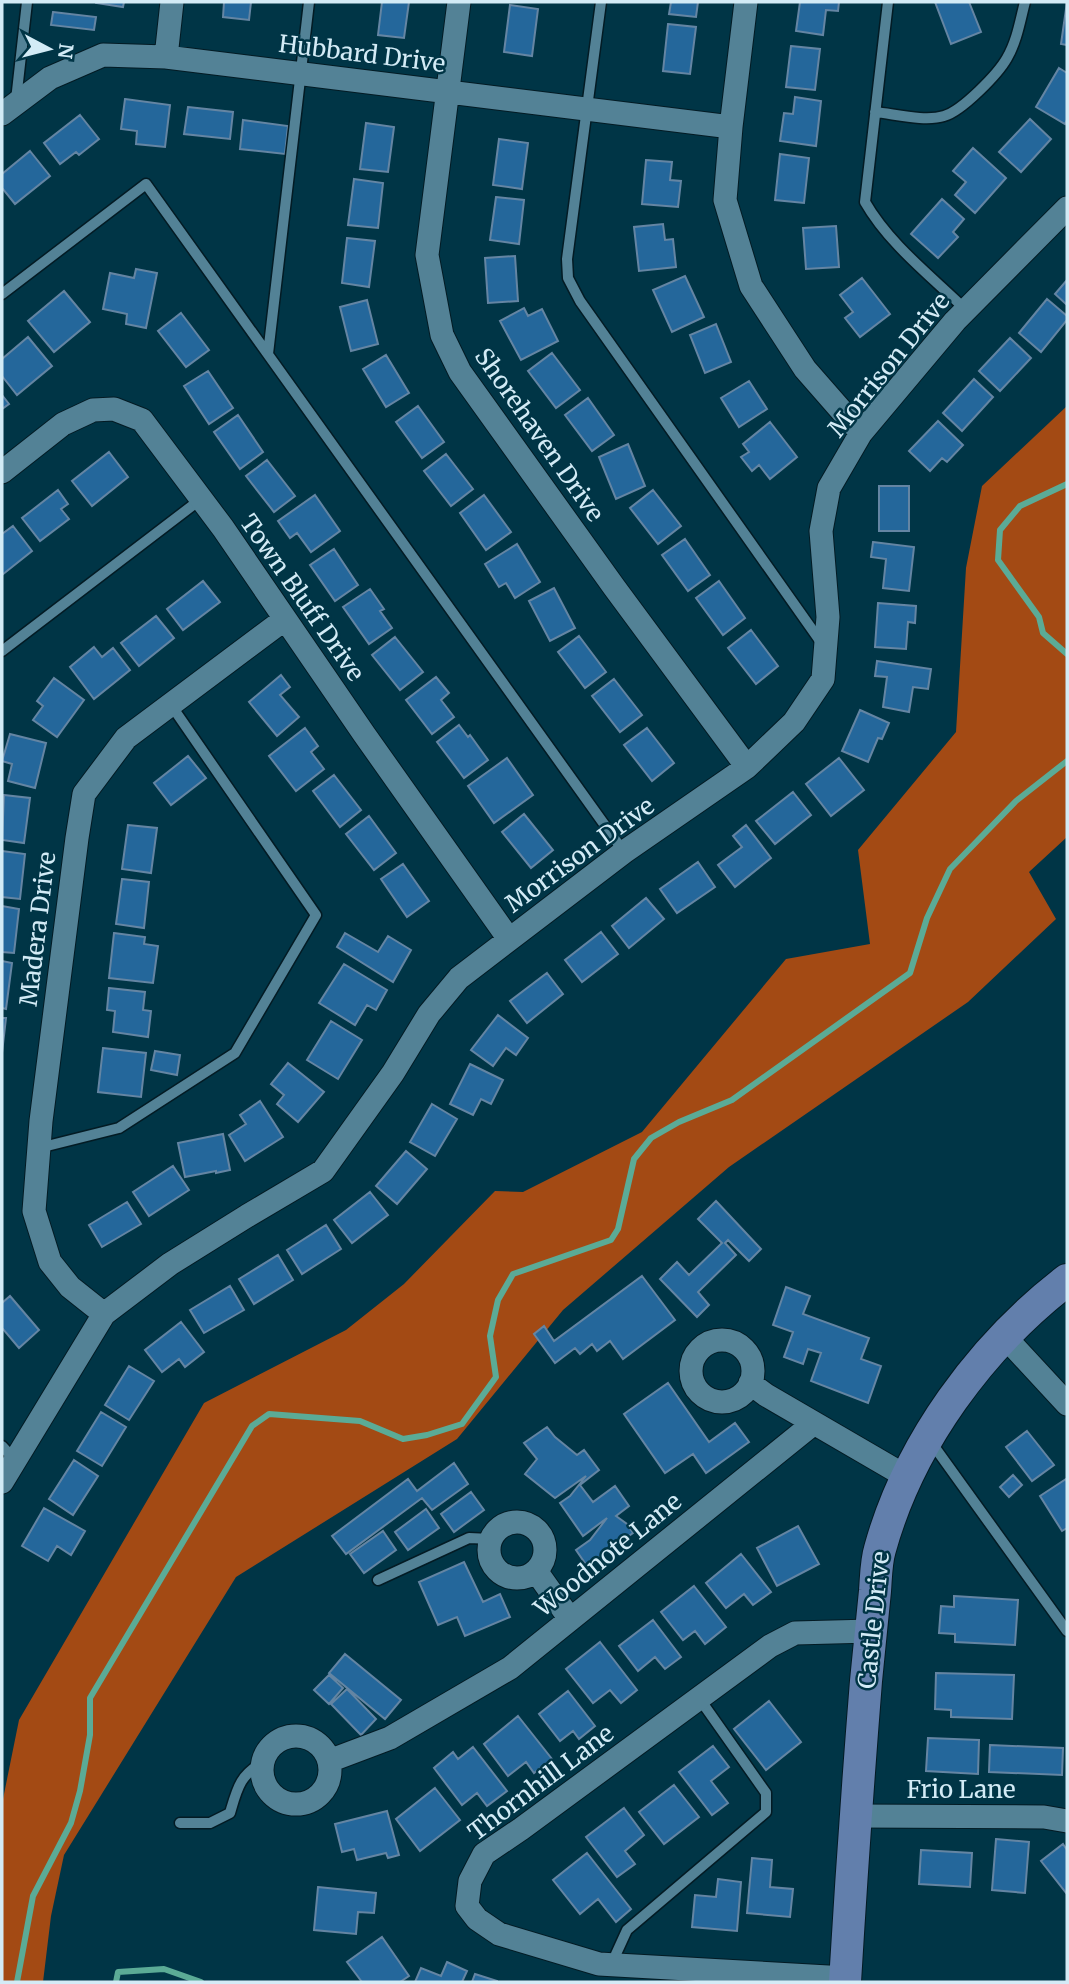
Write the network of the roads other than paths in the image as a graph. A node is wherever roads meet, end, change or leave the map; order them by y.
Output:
1 (27, 2) edge
2 (172, 2) edge
3 (309, 2) edge
4 (459, 2) edge
5 (601, 2) edge
6 (746, 2) edge
7 (888, 2) edge
8 (1025, 2) edge
9 (166, 57) junction
10 (300, 73) junction
11 (448, 91) junction
12 (8, 109) edge
13 (588, 109) junction
14 (875, 112) junction
15 (731, 127) junction
16 (1067, 208) edge
17 (2, 294) edge
18 (966, 310) junction
19 (268, 354) junction
20 (861, 433) junction
21 (2, 472) edge
22 (201, 499) junction
23 (285, 619) junction
24 (826, 649) junction
25 (2, 652) edge
26 (171, 705) junction
27 (747, 767) junction
28 (625, 852) junction
29 (509, 939) junction
30 (39, 1147) junction
31 (1067, 1280) edge
32 (104, 1314) junction
33 (1005, 1337) junction
34 (750, 1383) dead end
35 (1067, 1404) edge
36 (814, 1423) junction
37 (927, 1437) junction
38 (8, 1453) edge
39 (907, 1477) junction
40 (2, 1482) edge
41 (491, 1539) junction
42 (536, 1571) junction
43 (378, 1580) dead end
44 (570, 1619) junction
45 (1067, 1630) edge
46 (871, 1631) junction
47 (699, 1698) junction
48 (329, 1760) junction
49 (264, 1762) junction
50 (855, 1816) junction
51 (1067, 1822) edge
52 (180, 1823) dead end
53 (611, 1965) junction
54 (846, 1980) edge

1 - 12 lane
2 - 9 street
3 - 10 lane
4 - 11 street, Shorehaven Drive
5 - 13 lane
6 - 15 street
7 - 14 lane
8 - 14 lane
9 - 10 street, Hubbard Drive
9 - 12 street, Hubbard Drive
10 - 11 street, Hubbard Drive
10 - 19 lane
11 - 13 street, Hubbard Drive
11 - 27 street, Shorehaven Drive
13 - 15 street, Hubbard Drive
13 - 24 lane
14 - 18 lane
15 - 20 street
16 - 18 street, Morrison Drive
17 - 19 lane
18 - 20 street, Morrison Drive
19 - 28 lane
20 - 24 street, Morrison Drive
21 - 22 street, Town Bluff Drive
22 - 23 street, Town Bluff Drive
22 - 25 lane
23 - 26 street, Madera Drive
23 - 29 street, Town Bluff Drive
24 - 27 street, Morrison Drive
26 - 30 street, Madera Drive
26 - 30 lane
27 - 28 street, Morrison Drive
28 - 29 street, Morrison Drive
29 - 32 street, Morrison Drive
30 - 32 street, Madera Drive
31 - 33 main road, Castle Drive
32 - 38 street, Morrison Drive
33 - 35 street
33 - 37 main road, Castle Drive
34 - 36 street
36 - 39 street
36 - 44 street, Woodnote Lane
37 - 39 main road, Castle Drive
37 - 45 lane
38 - 40 street, Morrison Drive
39 - 46 main road, Castle Drive
41 - 42 street
41 - 42 street
41 - 43 lane
42 - 44 street
44 - 48 street, Woodnote Lane
46 - 47 street, Thornhill Lane
46 - 50 main road, Castle Drive
47 - 53 lane
47 - 53 street, Thornhill Lane
48 - 49 street
48 - 49 street
49 - 52 lane
50 - 51 street, Frio Lane
50 - 54 main road, Castle Drive
53 - 54 street, Thornhill Lane

